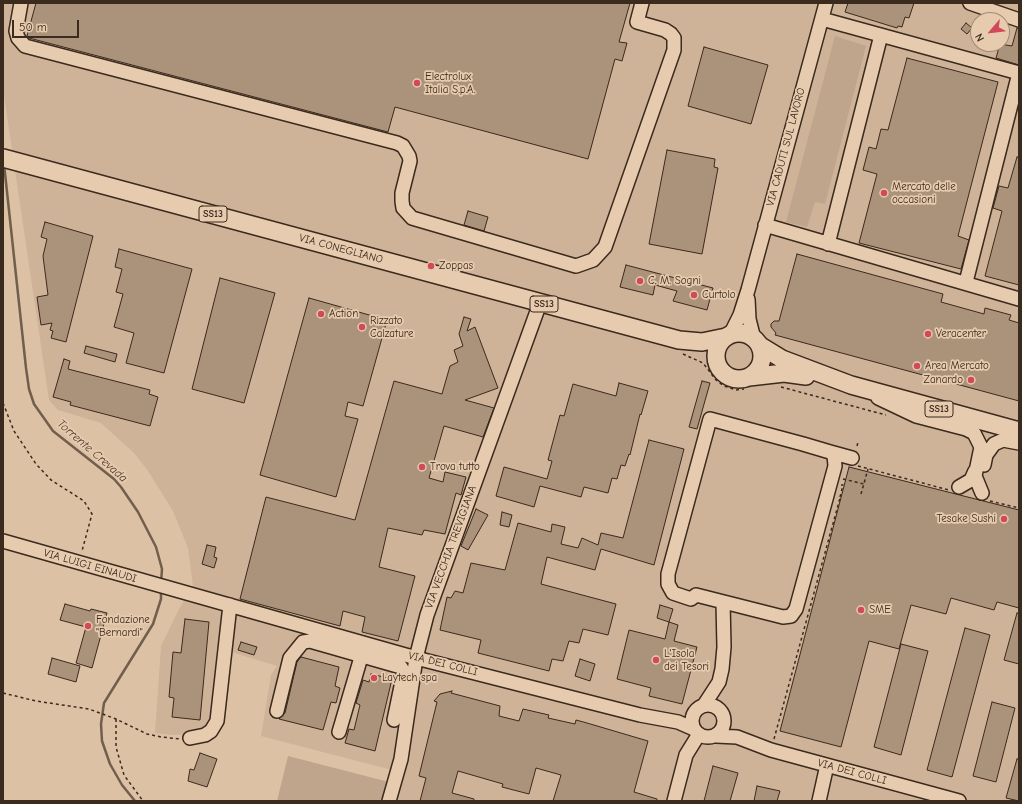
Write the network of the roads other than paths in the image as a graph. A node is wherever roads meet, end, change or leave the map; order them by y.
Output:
1 (21, 3) edge
2 (642, 3) edge
3 (826, 3) edge
4 (970, 3) edge
5 (822, 19) junction
6 (1018, 20) edge
7 (881, 35) junction
8 (10, 160) edge
9 (765, 225) junction
10 (828, 244) junction
11 (966, 282) junction
12 (748, 290) junction
13 (1019, 299) edge
14 (540, 303) junction
15 (728, 336) junction
16 (679, 340) junction
17 (757, 342) junction
18 (718, 364) junction
19 (748, 383) junction
20 (855, 387) junction
21 (1019, 431) edge
22 (1019, 443) edge
23 (975, 471) junction
24 (955, 489) road end
25 (4, 543) edge
26 (174, 589) joint
27 (723, 602) junction
28 (230, 605) junction
29 (363, 650) junction
30 (416, 658) junction
31 (719, 682) junction
32 (700, 708) junction
33 (277, 711) dead end
34 (722, 715) junction
35 (658, 718) junction
36 (394, 720) dead end
37 (696, 731) junction
38 (339, 732) dead end
39 (716, 736) junction
40 (190, 738) road end
41 (747, 740) junction
42 (827, 765) junction
43 (390, 801) edge
44 (674, 801) edge
45 (819, 801) edge
46 (959, 801) edge

1 - 2 street
3 - 5 street, VIA CADUTI SUL LAVORO
4 - 6 street
5 - 7 street
5 - 9 street, VIA CADUTI SUL LAVORO
7 - 10 street
7 - 11 street
8 - 14 main road, VIA CONEGLIANO / SS13
9 - 10 street
9 - 12 street, VIA CADUTI SUL LAVORO
10 - 11 street
11 - 13 street
12 - 15 street, VIA CADUTI SUL LAVORO
12 - 17 street, VIA CADUTI SUL LAVORO
14 - 16 main road, VIA CONEGLIANO / SS13
14 - 30 street, VIA VECCHIA TREVIGIANA
15 - 16 main road, VIA CONEGLIANO / SS13
15 - 17 main road
15 - 18 main road
16 - 18 main road, VIA CONEGLIANO / SS13
17 - 19 main road
17 - 20 main road, SS13
18 - 19 main road
19 - 20 main road, SS13
20 - 21 main road, SS13
20 - 23 street
22 - 23 street
23 - 24 street
25 - 26 street, VIA LUIGI EINAUDI
26 - 28 street, VIA DEI COLLI
27 - 27 street
27 - 31 street
28 - 29 street, VIA DEI COLLI
28 - 40 street
29 - 30 street, VIA DEI COLLI
29 - 33 street
29 - 36 street
29 - 38 street
30 - 35 street, VIA DEI COLLI
30 - 43 street, VIA VECCHIA TREVIGIANA
31 - 32 street
31 - 34 street
32 - 34 street, VIA DEI COLLI
32 - 35 street, VIA DEI COLLI
32 - 37 street
34 - 39 street
34 - 41 street, VIA DEI COLLI
35 - 37 street, VIA DEI COLLI
37 - 39 street, VIA DEI COLLI
37 - 44 street
39 - 41 street, VIA DEI COLLI
41 - 42 street, VIA DEI COLLI
42 - 45 street
42 - 46 street, VIA DEI COLLI

